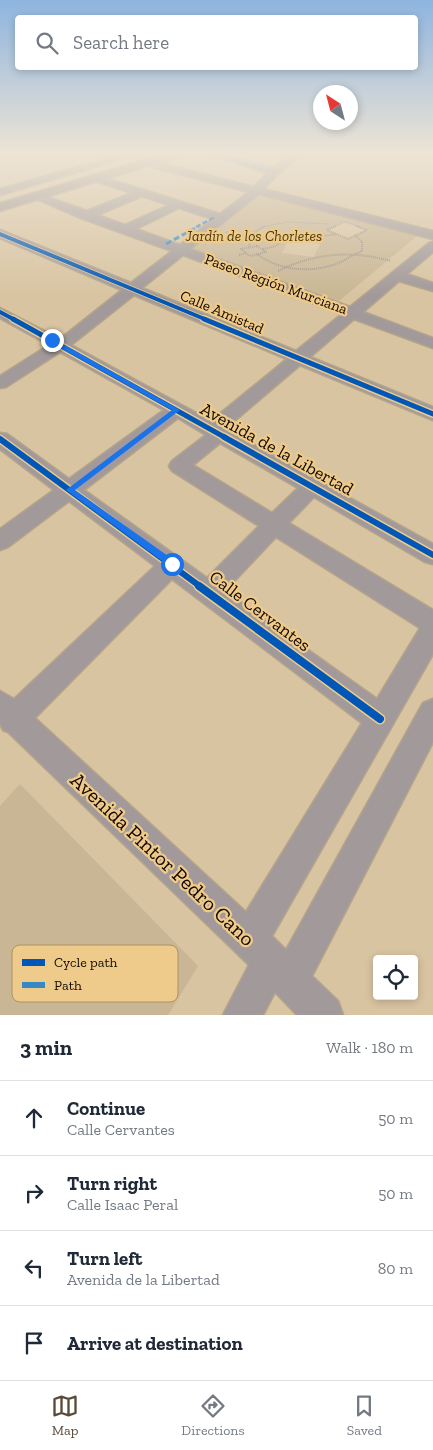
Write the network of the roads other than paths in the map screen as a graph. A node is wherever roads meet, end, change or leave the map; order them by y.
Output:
1 (21, 200) edge
2 (46, 200) edge
3 (123, 200) edge
4 (163, 200) edge
5 (243, 200) edge
6 (293, 200) edge
7 (177, 205) junction
8 (0, 207) edge
9 (86, 216) junction
10 (215, 221) junction
11 (124, 230) junction
12 (0, 234) edge
13 (433, 236) edge
14 (166, 244) junction
15 (433, 246) edge
16 (182, 250) junction
17 (404, 271) junction
18 (433, 287) edge
19 (133, 288) junction
20 (0, 312) edge
21 (355, 312) junction
22 (433, 343) edge
23 (60, 344) junction
24 (300, 358) junction
25 (3, 376) edge
26 (177, 410) junction
27 (433, 414) edge
28 (215, 432) junction
29 (0, 439) edge
30 (312, 486) junction
31 (70, 490) junction
32 (275, 525) junction
33 (0, 541) edge
34 (433, 555) edge
35 (172, 564) junction
36 (209, 592) junction
37 (433, 623) edge
38 (433, 630) edge
39 (6, 712) edge
40 (433, 713) edge
41 (380, 718) junction
42 (270, 961) junction
43 (242, 1015) edge
44 (324, 1015) edge

1 - 8 main road
2 - 9 street, Paseo Región Murciana
3 - 9 street
4 - 7 street
5 - 10 street
6 - 13 street
7 - 10 street
7 - 11 street
9 - 11 street, Paseo Región Murciana
10 - 14 street
10 - 16 street
11 - 14 street, Paseo Región Murciana
12 - 19 street, Calle Amistad
14 - 16 street, Paseo Región Murciana
15 - 17 street
16 - 19 street
16 - 21 street, Paseo Región Murciana
17 - 18 street
17 - 21 street
19 - 23 street
19 - 24 street, Calle Amistad
20 - 23 street, Avenida de la Libertad
21 - 22 street, Paseo Región Murciana
21 - 24 street
23 - 25 street
23 - 26 street, Avenida de la Libertad
24 - 27 street, Calle Amistad
24 - 28 street
26 - 28 street, Avenida de la Libertad
26 - 31 street
28 - 30 street, Avenida de la Libertad
28 - 32 street, Avenida de la Libertad
29 - 31 street, Calle Cervantes
30 - 32 street
30 - 34 street, Avenida de la Libertad
31 - 33 street
31 - 35 street, Calle Cervantes
32 - 36 street
32 - 37 street, Avenida de la Libertad
35 - 36 street, Calle Cervantes
35 - 39 street
36 - 41 street, Calle Cervantes
38 - 41 street
39 - 42 street, Avenida Pintor Pedro Cano
40 - 42 street
41 - 42 street
42 - 43 street
42 - 44 street, Avenida Pintor Pedro Cano

